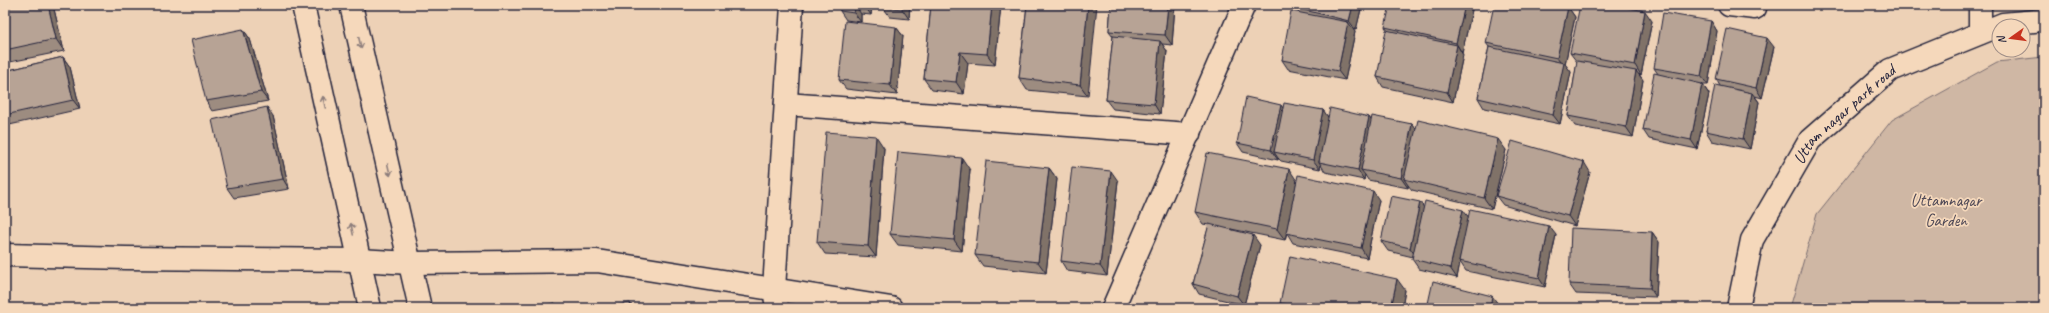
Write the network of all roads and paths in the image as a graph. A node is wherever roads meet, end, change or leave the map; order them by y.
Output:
1 (303, 5) edge
2 (351, 5) edge
3 (792, 5) edge
4 (1244, 5) edge
5 (1729, 5) edge
6 (1980, 5) edge
7 (1754, 8) dead end
8 (2044, 20) edge
9 (1980, 33) junction
10 (786, 104) junction
11 (1188, 134) junction
12 (5, 255) edge
13 (359, 260) junction
14 (410, 263) junction
15 (776, 299) edge
16 (370, 308) edge
17 (420, 308) edge
18 (891, 308) edge
19 (1113, 308) edge
20 (1738, 308) edge

13 -> 1 street
2 -> 14 street
3 - 10 street
4 - 11 street
5 - 7 street
6 - 9 street
8 - 9 street, Uttam nagar park road
9 - 20 street, Uttam nagar park road
10 - 11 street
10 - 15 street
11 - 19 street
12 - 13 street
13 - 14 street
13 - 16 street
14 - 15 street
14 - 17 street
15 - 18 street

